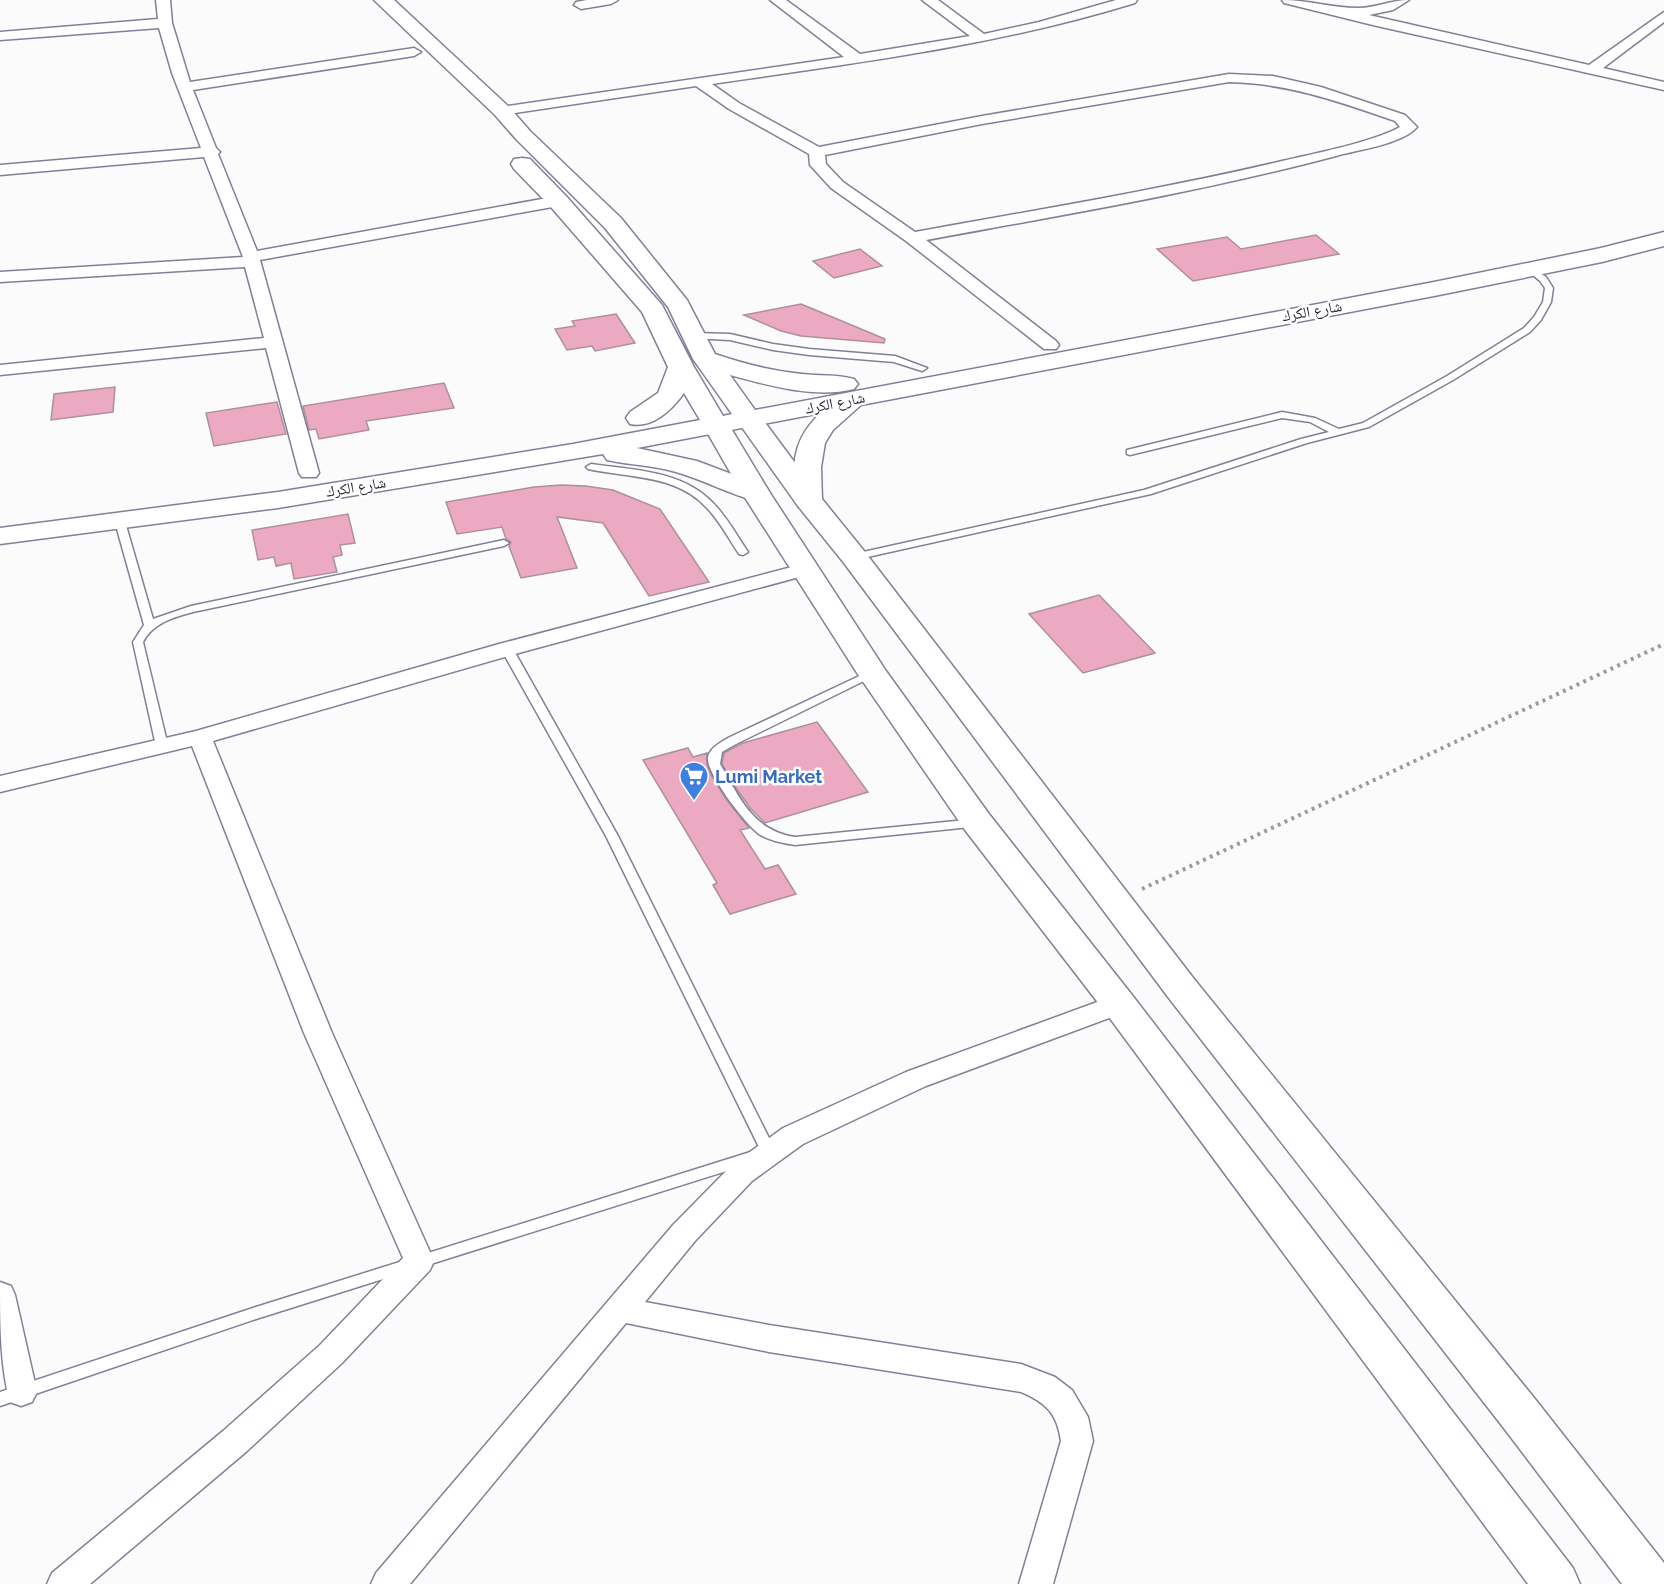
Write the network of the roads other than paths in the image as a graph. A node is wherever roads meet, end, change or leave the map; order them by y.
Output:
1 (163, 0) edge
2 (611, 0) edge
3 (777, 0) edge
4 (929, 0) edge
5 (1130, 0) edge
6 (1289, 0) edge
7 (1402, 0) edge
8 (376, 4) edge
9 (581, 5) dead end
10 (1342, 12) junction
11 (1664, 16) edge
12 (165, 23) junction
13 (0, 36) edge
14 (980, 37) junction
15 (414, 52) junction
16 (858, 60) junction
17 (1591, 70) junction
18 (699, 81) junction
19 (1664, 86) edge
20 (186, 87) junction
21 (467, 107) dead end
22 (502, 111) junction
23 (505, 146) dead end
24 (212, 152) junction
25 (817, 152) junction
26 (0, 170) edge
27 (558, 201) junction
28 (1664, 221) edge
29 (912, 237) junction
30 (1664, 239) edge
31 (251, 260) junction
32 (1531, 270) junction
33 (0, 278) edge
34 (1425, 282) junction
35 (693, 336) junction
36 (274, 342) junction
37 (1050, 345) junction
38 (693, 363) junction
39 (922, 368) junction
40 (0, 370) edge
41 (848, 392) junction
42 (726, 413) junction
43 (639, 418) junction
44 (1338, 432) junction
45 (1130, 452) dead end
46 (582, 459) junction
47 (309, 473) junction
48 (681, 473) junction
49 (756, 493) junction
50 (808, 500) junction
51 (0, 513) edge
52 (120, 522) junction
53 (0, 536) edge
54 (504, 543) dead end
55 (743, 552) dead end
56 (854, 557) junction
57 (807, 569) junction
58 (150, 626) junction
59 (507, 649) junction
60 (872, 673) junction
61 (200, 737) junction
62 (162, 746) junction
63 (0, 784) edge
64 (977, 822) junction
65 (1119, 1004) junction
66 (769, 1152) junction
67 (419, 1261) junction
68 (0, 1295) edge
69 (620, 1309) junction
70 (10, 1396) edge
71 (64, 1584) edge
72 (388, 1584) edge
73 (1036, 1584) edge
74 (1556, 1584) edge
75 (1651, 1584) edge

1 - 12 street
2 - 9 street
3 - 16 street
4 - 14 street
5 - 14 street
6 - 10 street
7 - 10 street
8 - 15 main road
8 - 22 main road
10 - 17 street
11 - 17 street
12 - 13 street
12 - 20 street
14 - 16 street
15 - 20 street
15 - 21 main road
16 - 18 street
17 - 19 street
18 - 22 street
18 - 25 street
20 - 24 street
22 - 35 main road
23 - 27 main road
24 - 26 street
24 - 31 street
25 - 29 street
25 - 29 street
27 - 31 street
27 - 38 main road
28 - 34 main road, شارع الكرك
29 - 37 street
30 - 32 main road, شارع الكرك
31 - 33 street
31 - 36 street
32 - 34 main road, شارع الكرك
32 - 44 lane
34 - 37 main road, شارع الكرك
34 - 41 main road, شارع الكرك
35 - 38 main road
35 - 39 lane
36 - 40 street
36 - 47 street
37 - 39 main road, شارع الكرك
38 - 41 main road
38 - 42 main road
38 - 43 main road
39 - 41 main road, شارع الكرك
41 - 42 main road, شارع الكرك
41 - 50 main road
42 - 43 main road, شارع الكرك
42 - 46 main road, شارع الكرك
42 - 49 main road
42 - 50 main road
43 - 47 main road, شارع الكرك
44 - 45 lane
44 - 56 lane
46 - 48 main road
46 - 52 main road, شارع الكرك
47 - 51 main road, شارع الكرك
48 - 49 main road
48 - 55 lane
49 - 57 main road
50 - 56 main road
52 - 53 main road, شارع الكرك
52 - 58 lane
54 - 58 lane
56 - 75 main road
57 - 59 street
57 - 60 main road
58 - 62 lane
59 - 61 street
59 - 66 lane
60 - 64 main road
60 - 64 lane
61 - 62 street
61 - 67 street
62 - 63 street
64 - 65 main road
65 - 66 street
65 - 74 main road
66 - 67 lane
66 - 69 street
67 - 70 lane
67 - 71 street
68 - 70 street
69 - 72 street
69 - 73 street

